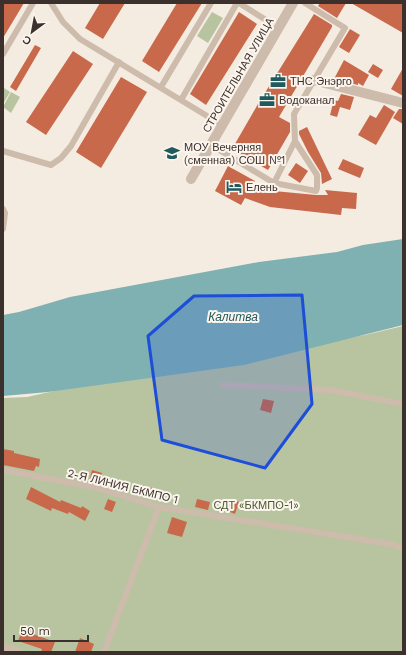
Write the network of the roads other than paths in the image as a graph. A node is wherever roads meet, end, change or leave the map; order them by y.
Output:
1 (33, 3) edge
2 (51, 3) edge
3 (211, 3) edge
4 (238, 3) edge
5 (293, 3) edge
6 (305, 3) edge
7 (266, 20) dead end
8 (3, 54) edge
9 (118, 62) junction
10 (313, 80) junction
11 (161, 87) junction
12 (181, 100) junction
13 (403, 103) edge
14 (222, 126) junction
15 (295, 141) junction
16 (210, 145) junction
17 (3, 151) edge
18 (191, 179) dead end
19 (274, 183) junction
20 (3, 209) edge
21 (3, 229) edge
22 (222, 385) dead end
23 (403, 404) edge
24 (3, 470) edge
25 (159, 507) junction
26 (403, 548) edge
27 (3, 648) edge
28 (17, 652) edge
29 (104, 652) edge

1 - 8 lane
2 - 9 lane
3 - 11 lane
4 - 7 lane
4 - 12 lane
5 - 14 street, СТРОИТЕЛЬНАЯ УЛИЦА
6 - 10 lane
9 - 11 lane
9 - 17 lane
10 - 13 street
10 - 15 lane
11 - 12 lane
12 - 14 lane
14 - 16 street, СТРОИТЕЛЬНАЯ УЛИЦА
15 - 19 lane
15 - 19 lane
16 - 18 street, СТРОИТЕЛЬНАЯ УЛИЦА
16 - 19 lane
20 - 21 lane
22 - 23 lane
24 - 25 lane, 2-Я ЛИНИЯ БКМПО 1
25 - 26 lane, 2-Я ЛИНИЯ БКМПО 1
25 - 29 lane
27 - 28 street

